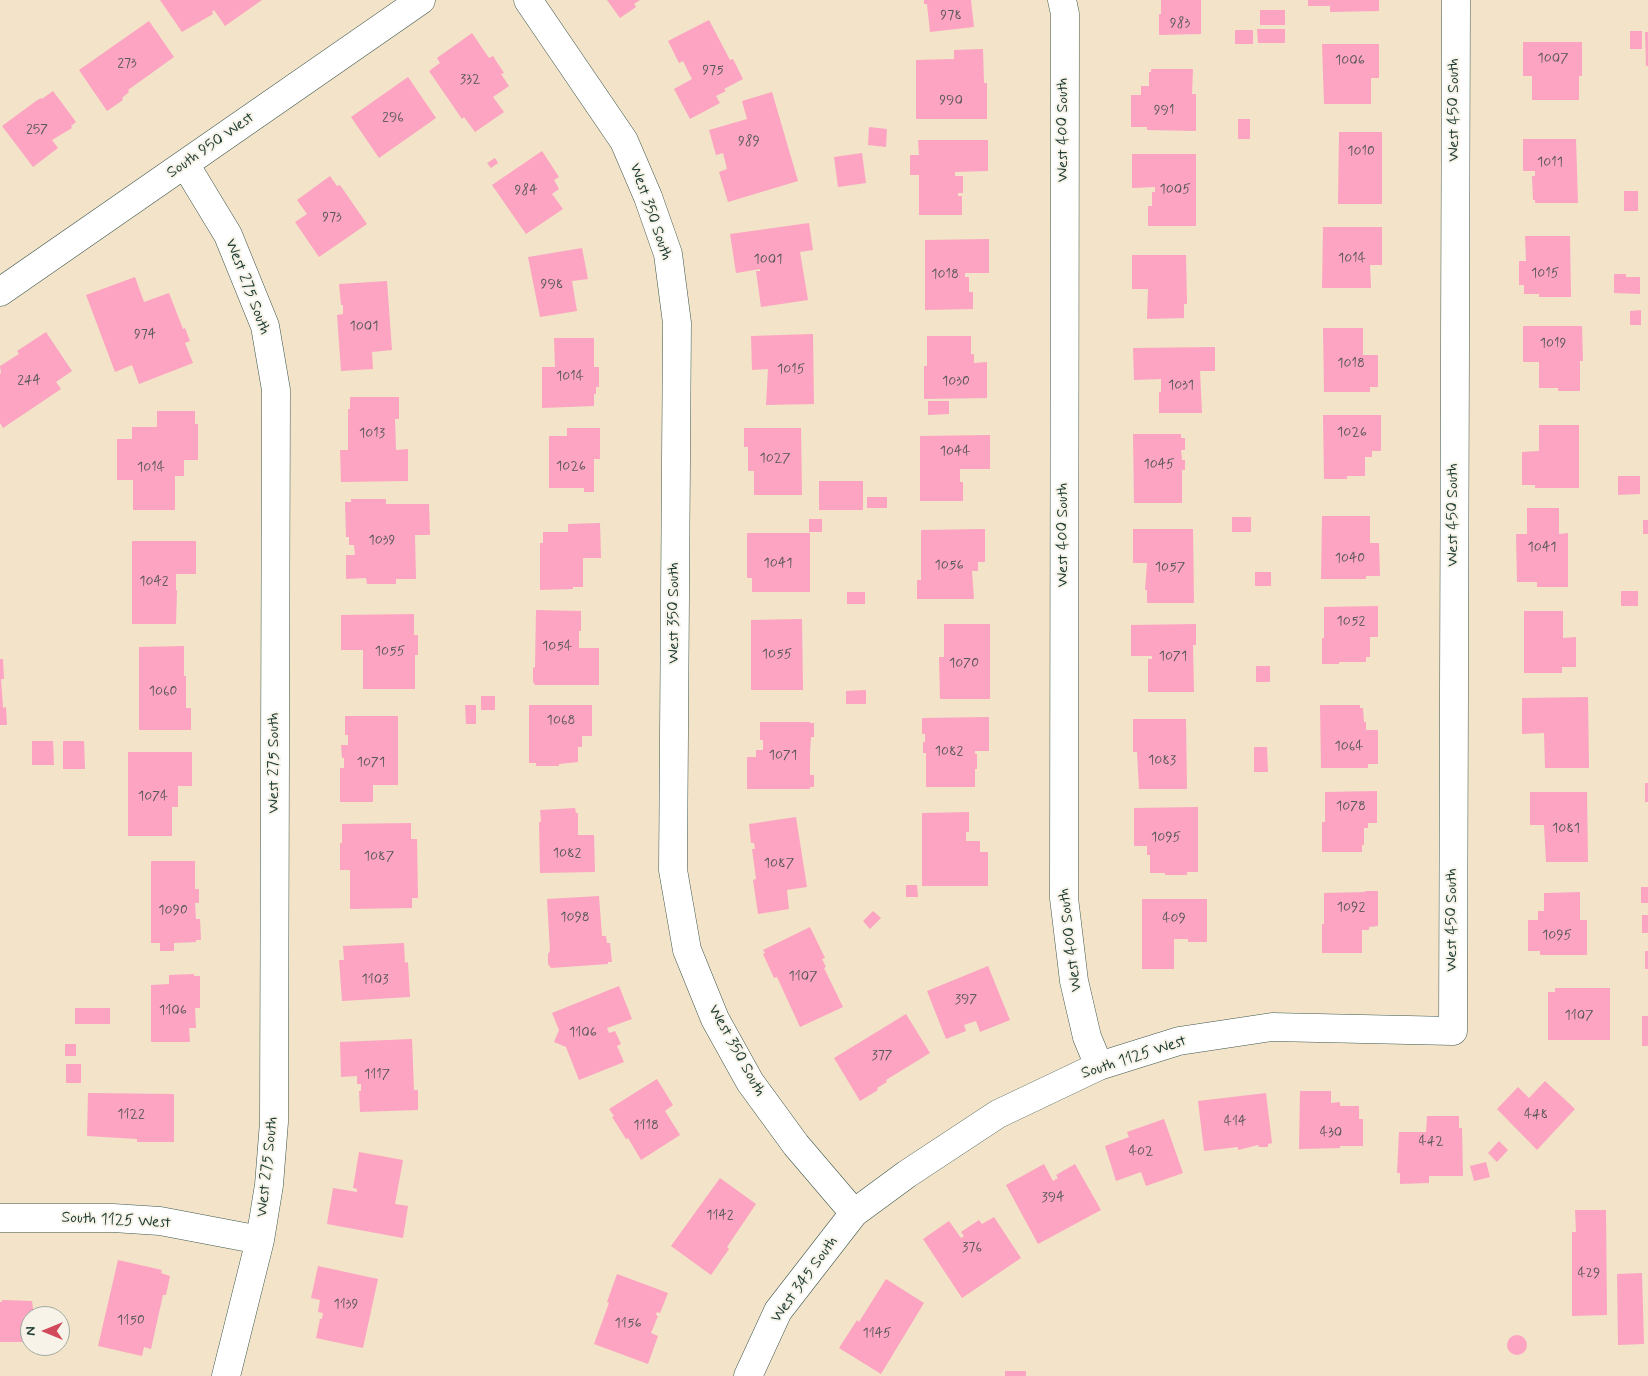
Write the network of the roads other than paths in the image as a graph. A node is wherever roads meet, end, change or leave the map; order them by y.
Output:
1 (421, 0) edge
2 (528, 0) edge
3 (1062, 0) edge
4 (1456, 0) edge
5 (185, 164) junction
6 (0, 292) edge
7 (1453, 1031) joint
8 (1099, 1066) junction
9 (854, 1213) junction
10 (0, 1218) edge
11 (260, 1240) junction
12 (226, 1376) edge
13 (748, 1376) edge

1 - 5 street, South 950 West
2 - 9 street, West 350 South
3 - 8 street, West 400 South
4 - 7 street, West 450 South
5 - 6 street, South 950 West
5 - 11 street, West 275 South
7 - 8 street, South 1125 West
8 - 9 street, South 1125 West
9 - 13 street, West 345 South
10 - 11 street, South 1125 West
11 - 12 street, West 275 South

